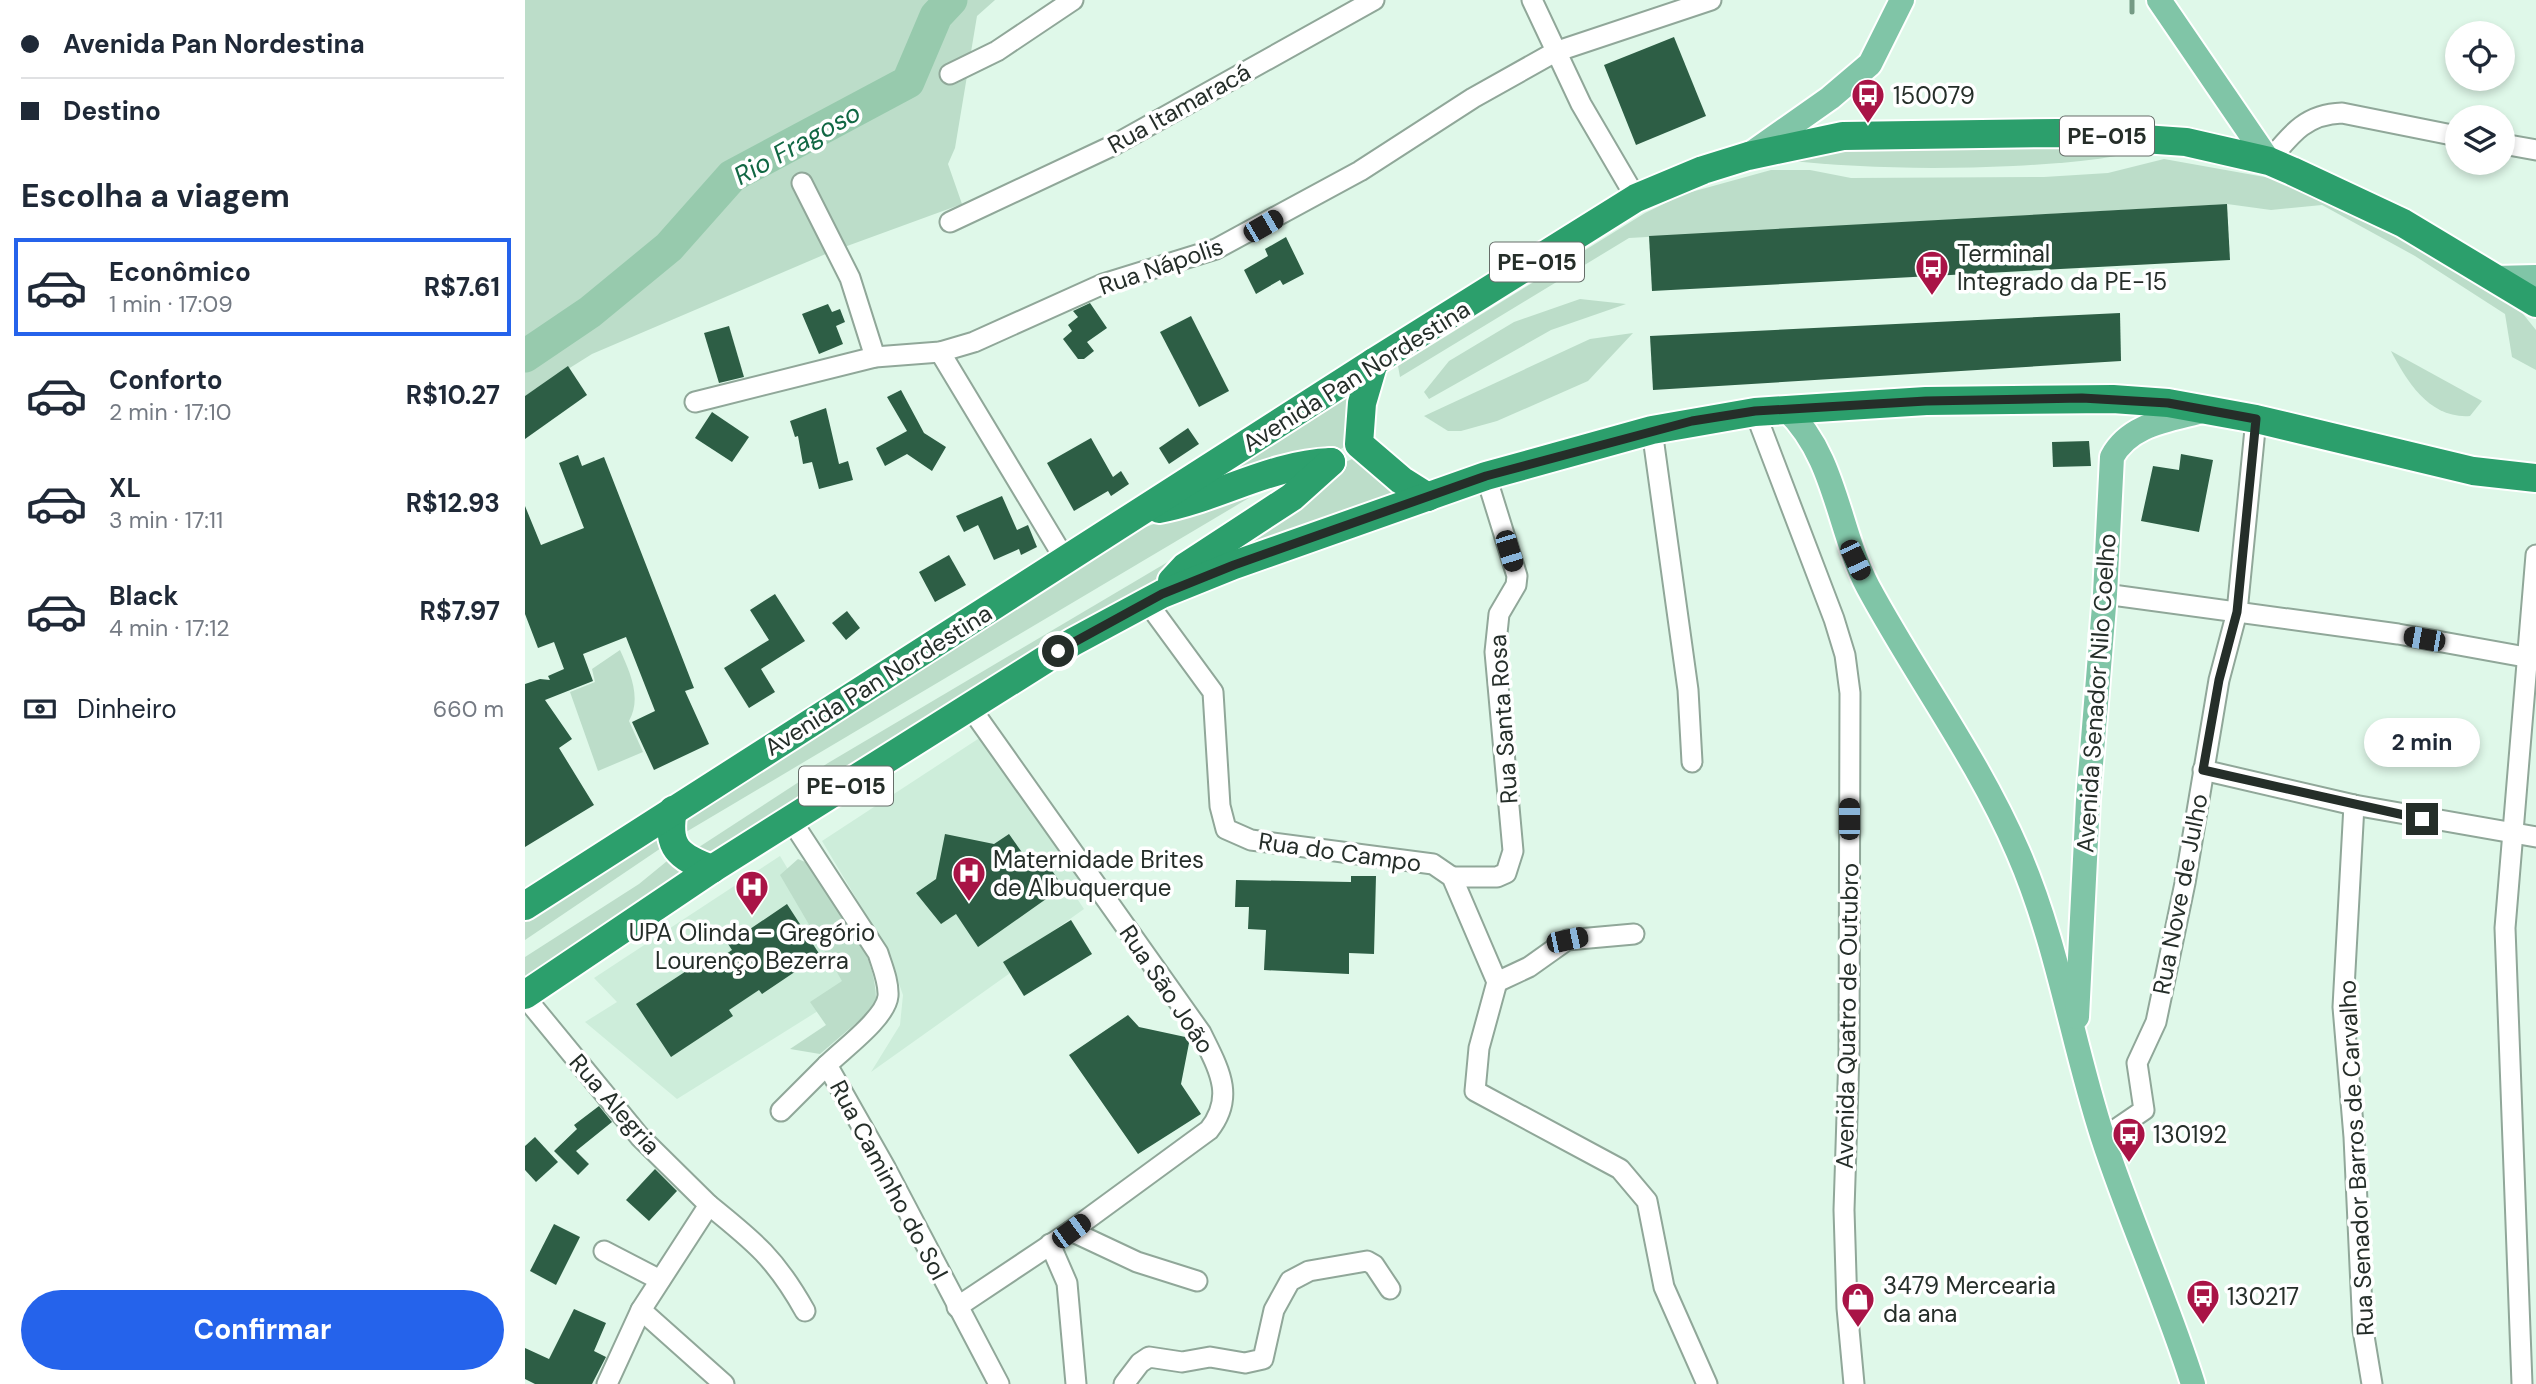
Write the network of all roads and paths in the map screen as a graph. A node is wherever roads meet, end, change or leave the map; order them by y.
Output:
1 (1073, 0) edge
2 (1374, 0) edge
3 (1532, 0) edge
4 (1711, 0) edge
5 (1902, 0) edge
6 (2159, 0) edge
7 (1555, 52) junction
8 (950, 74) dead end
9 (2445, 134) edge
10 (2515, 146) edge
11 (2536, 150) edge
12 (1748, 156) junction
13 (2269, 161) junction
14 (802, 183) dead end
15 (1636, 198) junction
16 (950, 222) dead end
17 (2536, 276) edge
18 (2494, 278) junction
19 (2536, 303) edge
20 (940, 352) junction
21 (875, 357) junction
22 (1374, 362) junction
23 (695, 402) dead end
24 (1787, 410) junction
25 (2206, 410) junction
26 (1755, 411) junction
27 (2256, 419) junction
28 (1652, 430) junction
29 (1486, 476) junction
30 (2536, 478) edge
31 (1428, 497) junction
32 (1145, 511) junction
33 (2536, 555) edge
34 (1066, 561) junction
35 (2105, 594) junction
36 (1154, 598) junction
37 (2237, 612) junction
38 (2531, 658) edge
39 (970, 708) junction
40 (1692, 762) dead end
41 (2203, 770) junction
42 (2354, 805) junction
43 (673, 810) junction
44 (791, 820) junction
45 (2513, 833) junction
46 (2536, 837) edge
47 (712, 869) junction
48 (1452, 877) junction
49 (525, 906) edge
50 (1634, 934) dead end
51 (1497, 982) junction
52 (525, 996) edge
53 (2077, 1039) junction
54 (827, 1065) junction
55 (781, 1111) dead end
56 (2103, 1138) junction
57 (709, 1205) junction
58 (1071, 1231) junction
59 (1050, 1244) junction
60 (604, 1251) dead end
61 (660, 1280) junction
62 (1197, 1281) dead end
63 (1390, 1289) dead end
64 (954, 1303) junction
65 (641, 1310) junction
66 (804, 1311) dead end
67 (607, 1384) edge
68 (724, 1384) edge
69 (999, 1384) edge
70 (1076, 1384) edge
71 (1125, 1384) edge
72 (1707, 1384) edge
73 (1854, 1384) edge
74 (2193, 1384) edge
75 (2372, 1384) edge
76 (2522, 1384) edge

1 - 8 street
2 - 16 street, Rua Itamaracá
3 - 7 street
4 - 7 street, Rua Nápolis
5 - 12 main road
6 - 13 main road
7 - 15 street
7 - 20 street, Rua Nápolis
9 - 13 street
10 - 11 street
12 - 13 highway, Avenida Pan Nordestina / PE-015
12 - 15 highway, Avenida Pan Nordestina / PE-015
13 - 18 highway, Avenida Pan Nordestina / PE-015
14 - 21 street
15 - 22 highway, Avenida Pan Nordestina / PE-015
17 - 18 main road
18 - 19 highway, Avenida Pan Nordestina / PE-015
20 - 21 street, Rua Nápolis
20 - 34 street
21 - 23 street, Rua Nápolis
22 - 31 highway
22 - 32 highway, Avenida Pan Nordestina / PE-015
24 - 25 highway, PE-015
24 - 26 highway, PE-015
24 - 53 main road, Avenida Senador Nilo Coelho
25 - 27 highway, PE-015
25 - 35 main road, Avenida Senador Nilo Coelho
26 - 28 highway, PE-015
26 - 73 street, Avenida Quatro de Outubro
27 - 30 highway, PE-015
27 - 37 street, Rua Nove de Julho
28 - 29 highway, PE-015
28 - 40 street
29 - 31 highway, PE-015
29 - 48 street, Rua Santa Rosa
31 - 36 highway, PE-015
32 - 34 highway, Avenida Pan Nordestina / PE-015
32 - 36 highway
33 - 38 street
34 - 43 highway, Avenida Pan Nordestina / PE-015
35 - 37 street
35 - 53 main road, Avenida Senador Nilo Coelho
36 - 39 highway, PE-015
36 - 48 street, Rua do Campo
37 - 38 street
37 - 41 street, Rua Nove de Julho
38 - 45 street
39 - 44 highway, PE-015
39 - 58 street, Rua São João
41 - 42 street
41 - 56 street, Rua Nove de Julho
42 - 45 street
42 - 75 street, Rua Senador Barros de Carvalho
43 - 47 highway
43 - 49 highway, Avenida Pan Nordestina / PE-015
44 - 47 highway, PE-015
44 - 54 street, Rua Caminho do Sol
45 - 46 street
45 - 76 street
47 - 52 highway, PE-015
48 - 51 street, Rua do Campo
50 - 51 street
51 - 72 street
52 - 57 street, Rua Alegria
53 - 56 main road, Avenida Senador Nilo Coelho
54 - 55 street
54 - 64 street, Rua Caminho do Sol
56 - 74 main road, Avenida Senador Nilo Coelho
57 - 61 street
57 - 66 street, Rua Alegria
58 - 59 street, Rua São João
58 - 62 street
59 - 64 street, Rua São João
59 - 70 street
60 - 61 street
61 - 65 street
63 - 71 street
64 - 69 street, Rua Caminho do Sol
65 - 67 street
65 - 68 street

